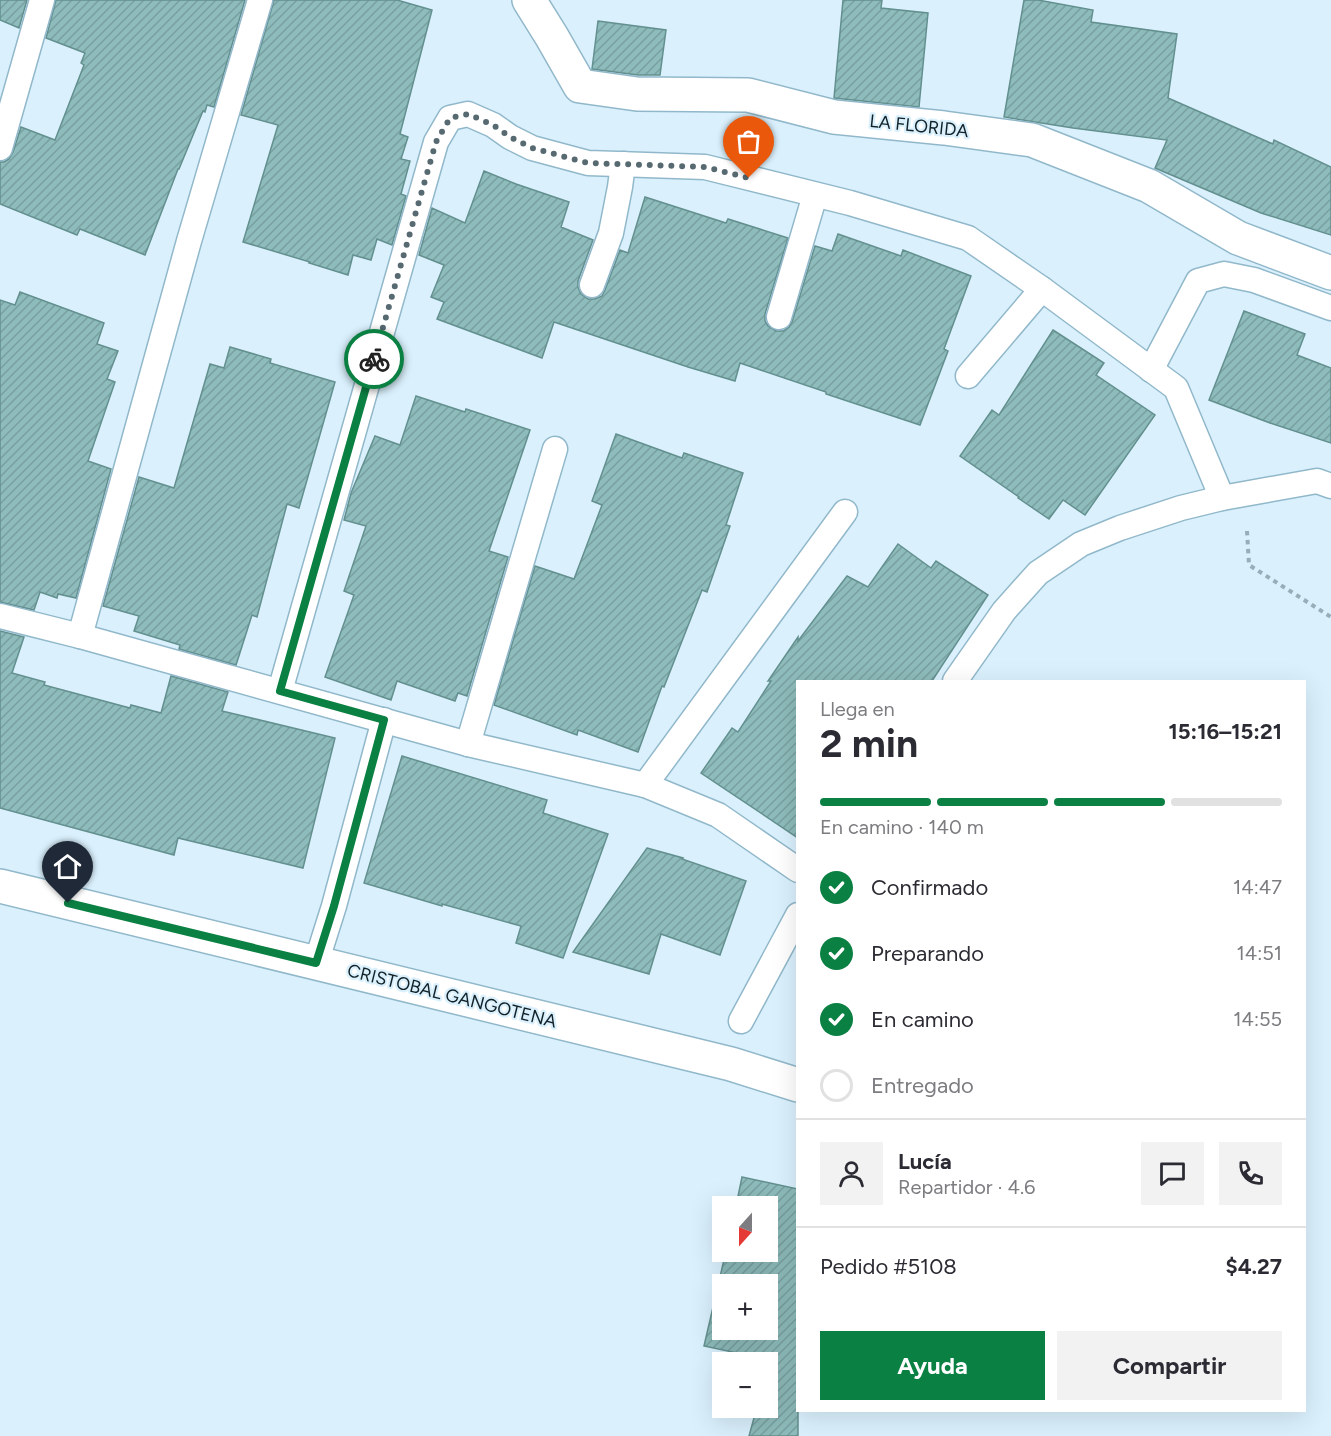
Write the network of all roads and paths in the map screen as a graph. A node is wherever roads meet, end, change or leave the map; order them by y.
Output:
1 (42, 0) edge
2 (260, 0) edge
3 (529, 0) edge
4 (0, 148) edge
5 (622, 164) junction
6 (815, 195) junction
7 (1331, 273) edge
8 (592, 285) dead end
9 (1042, 289) junction
10 (1331, 308) edge
11 (779, 317) dead end
12 (1151, 370) junction
13 (968, 376) dead end
14 (555, 449) dead end
15 (1331, 486) edge
16 (1233, 496) junction
17 (845, 512) dead end
18 (0, 616) edge
19 (1331, 617) edge
20 (80, 636) junction
21 (956, 680) edge
22 (280, 691) junction
23 (384, 720) junction
24 (468, 744) junction
25 (645, 785) junction
26 (796, 869) edge
27 (0, 886) edge
28 (796, 919) edge
29 (316, 963) junction
30 (741, 1021) dead end
31 (796, 1084) edge

1 - 4 lane
2 - 20 lane
3 - 7 street, LA FLORIDA
5 - 6 lane
5 - 8 lane
5 - 22 lane
6 - 9 lane
6 - 11 lane
9 - 12 lane
9 - 13 lane
10 - 12 lane
12 - 16 lane
14 - 24 lane
15 - 16 lane
16 - 19 path
16 - 21 lane
17 - 25 lane
18 - 20 lane
20 - 22 lane
22 - 23 lane
23 - 24 lane
23 - 29 lane
24 - 25 lane
25 - 26 lane
27 - 29 street, CRISTOBAL GANGOTENA
28 - 30 lane
29 - 31 street, CRISTOBAL GANGOTENA

